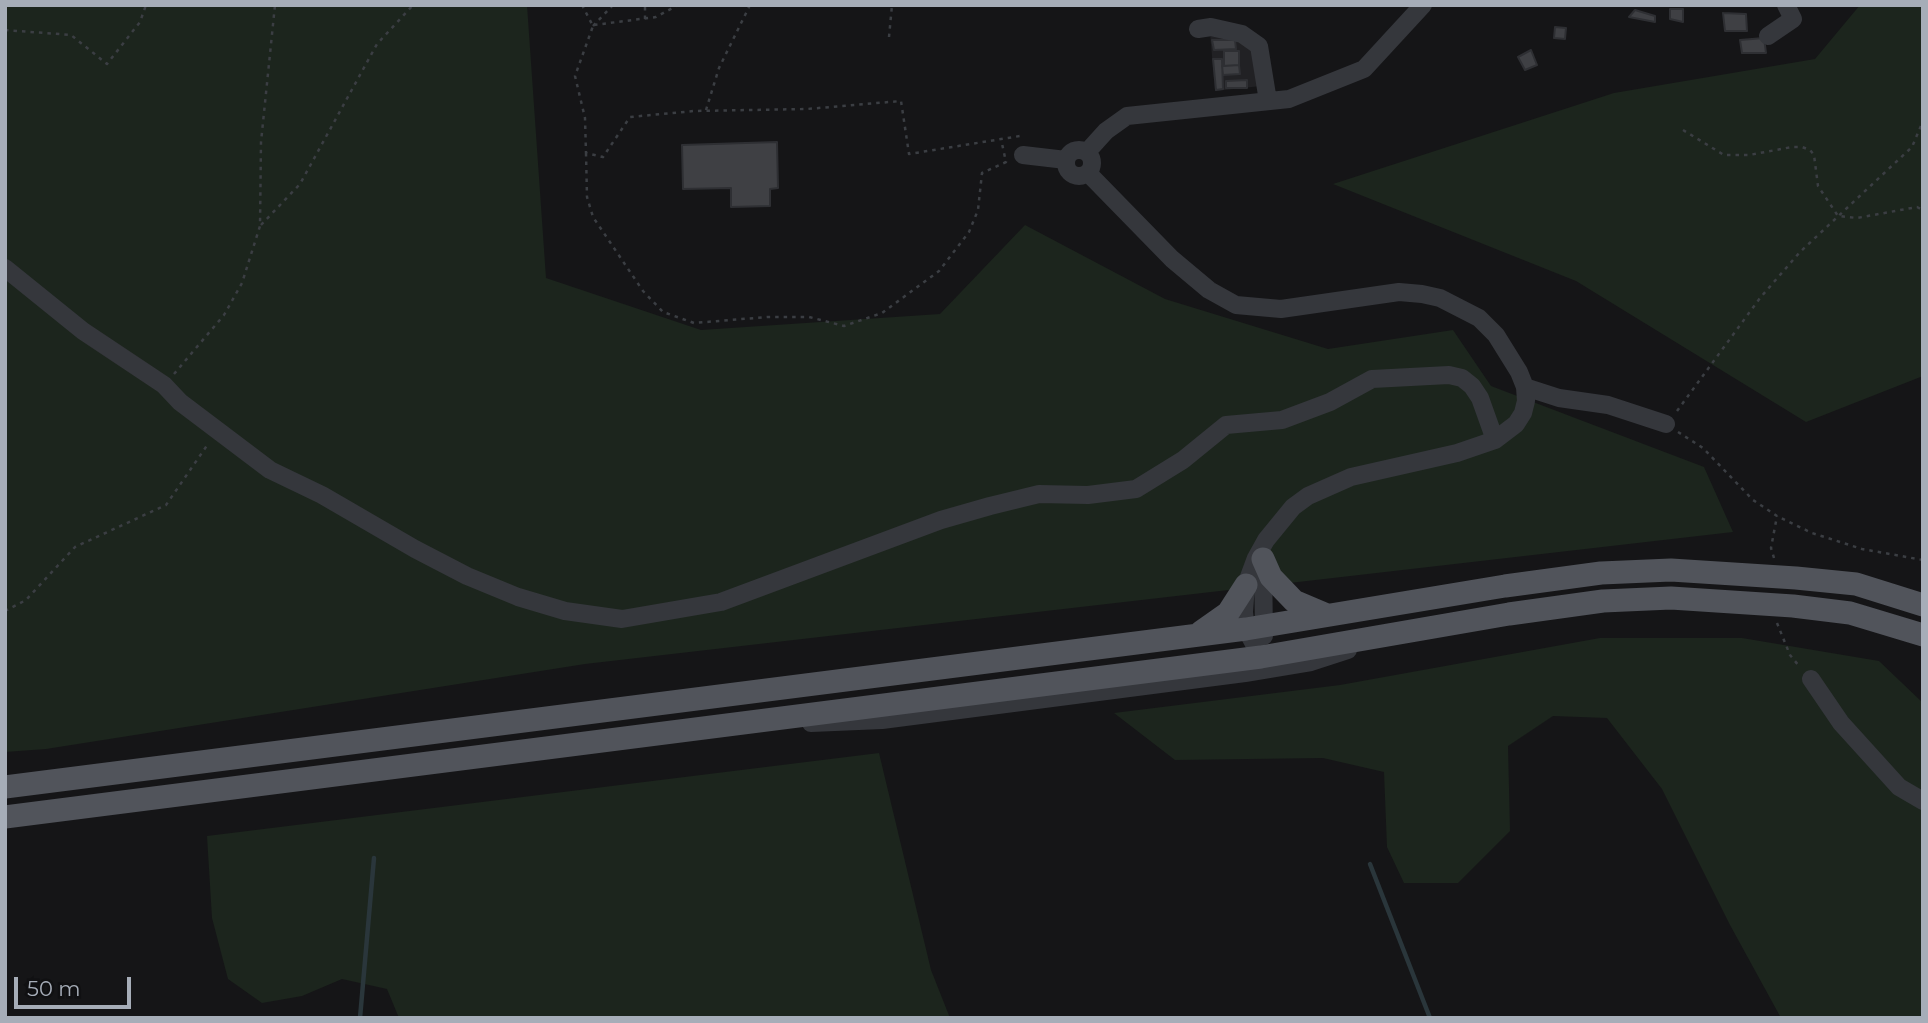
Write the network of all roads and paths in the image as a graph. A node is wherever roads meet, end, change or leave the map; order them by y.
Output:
1 (146, 5) edge
2 (275, 5) edge
3 (413, 5) edge
4 (582, 5) edge
5 (612, 5) edge
6 (645, 5) edge
7 (678, 5) edge
8 (750, 5) edge
9 (892, 5) edge
10 (1423, 5) edge
11 (1786, 5) edge
12 (645, 19) junction
13 (593, 26) junction
14 (1198, 29) dead end
15 (5, 30) edge
16 (1768, 36) dead end
17 (889, 37) dead end
18 (1268, 101) junction
19 (706, 110) junction
20 (1923, 121) edge
21 (1683, 130) dead end
22 (1020, 136) dead end
23 (1000, 139) junction
24 (1087, 152) junction
25 (586, 153) junction
26 (1023, 155) dead end
27 (1066, 160) junction
28 (1088, 173) junction
29 (1923, 210) edge
30 (1838, 216) junction
31 (260, 226) junction
32 (5, 268) edge
33 (164, 385) junction
34 (1525, 387) junction
35 (1666, 424) junction
36 (218, 430) junction
37 (1495, 440) junction
38 (1264, 549) junction
39 (1923, 560) edge
40 (1246, 585) junction
41 (1923, 605) edge
42 (5, 611) edge
43 (1326, 615) junction
44 (1255, 627) junction
45 (1392, 634) junction
46 (1196, 635) junction
47 (1923, 635) edge
48 (1261, 657) junction
49 (1811, 679) dead end
50 (752, 722) junction
51 (5, 787) edge
52 (1923, 800) edge
53 (5, 817) edge

1 - 15 path
2 - 31 path
3 - 31 path
4 - 13 path
5 - 13 path
6 - 12 path
7 - 12 path
8 - 19 path
9 - 17 path
10 - 18 street
11 - 16 street
12 - 13 path
13 - 25 path
14 - 18 street
18 - 24 street
19 - 23 path
19 - 25 path
20 - 30 path
21 - 30 path
22 - 23 path
23 - 25 path
24 - 27 street
24 - 28 street
26 - 27 street
27 - 28 street
28 - 34 street
29 - 30 path
30 - 35 path
31 - 33 path
32 - 33 street
33 - 36 street
34 - 35 street
34 - 37 street
35 - 39 path
36 - 37 street
36 - 42 path
37 - 38 street
38 - 40 street
38 - 43 main road
38 - 44 street
40 - 44 street
40 - 46 main road
41 - 43 main road
43 - 44 main road
44 - 46 main road
44 - 48 street
45 - 47 main road
45 - 48 main road
45 - 50 street
46 - 51 main road
48 - 50 main road
49 - 52 street
50 - 53 main road

